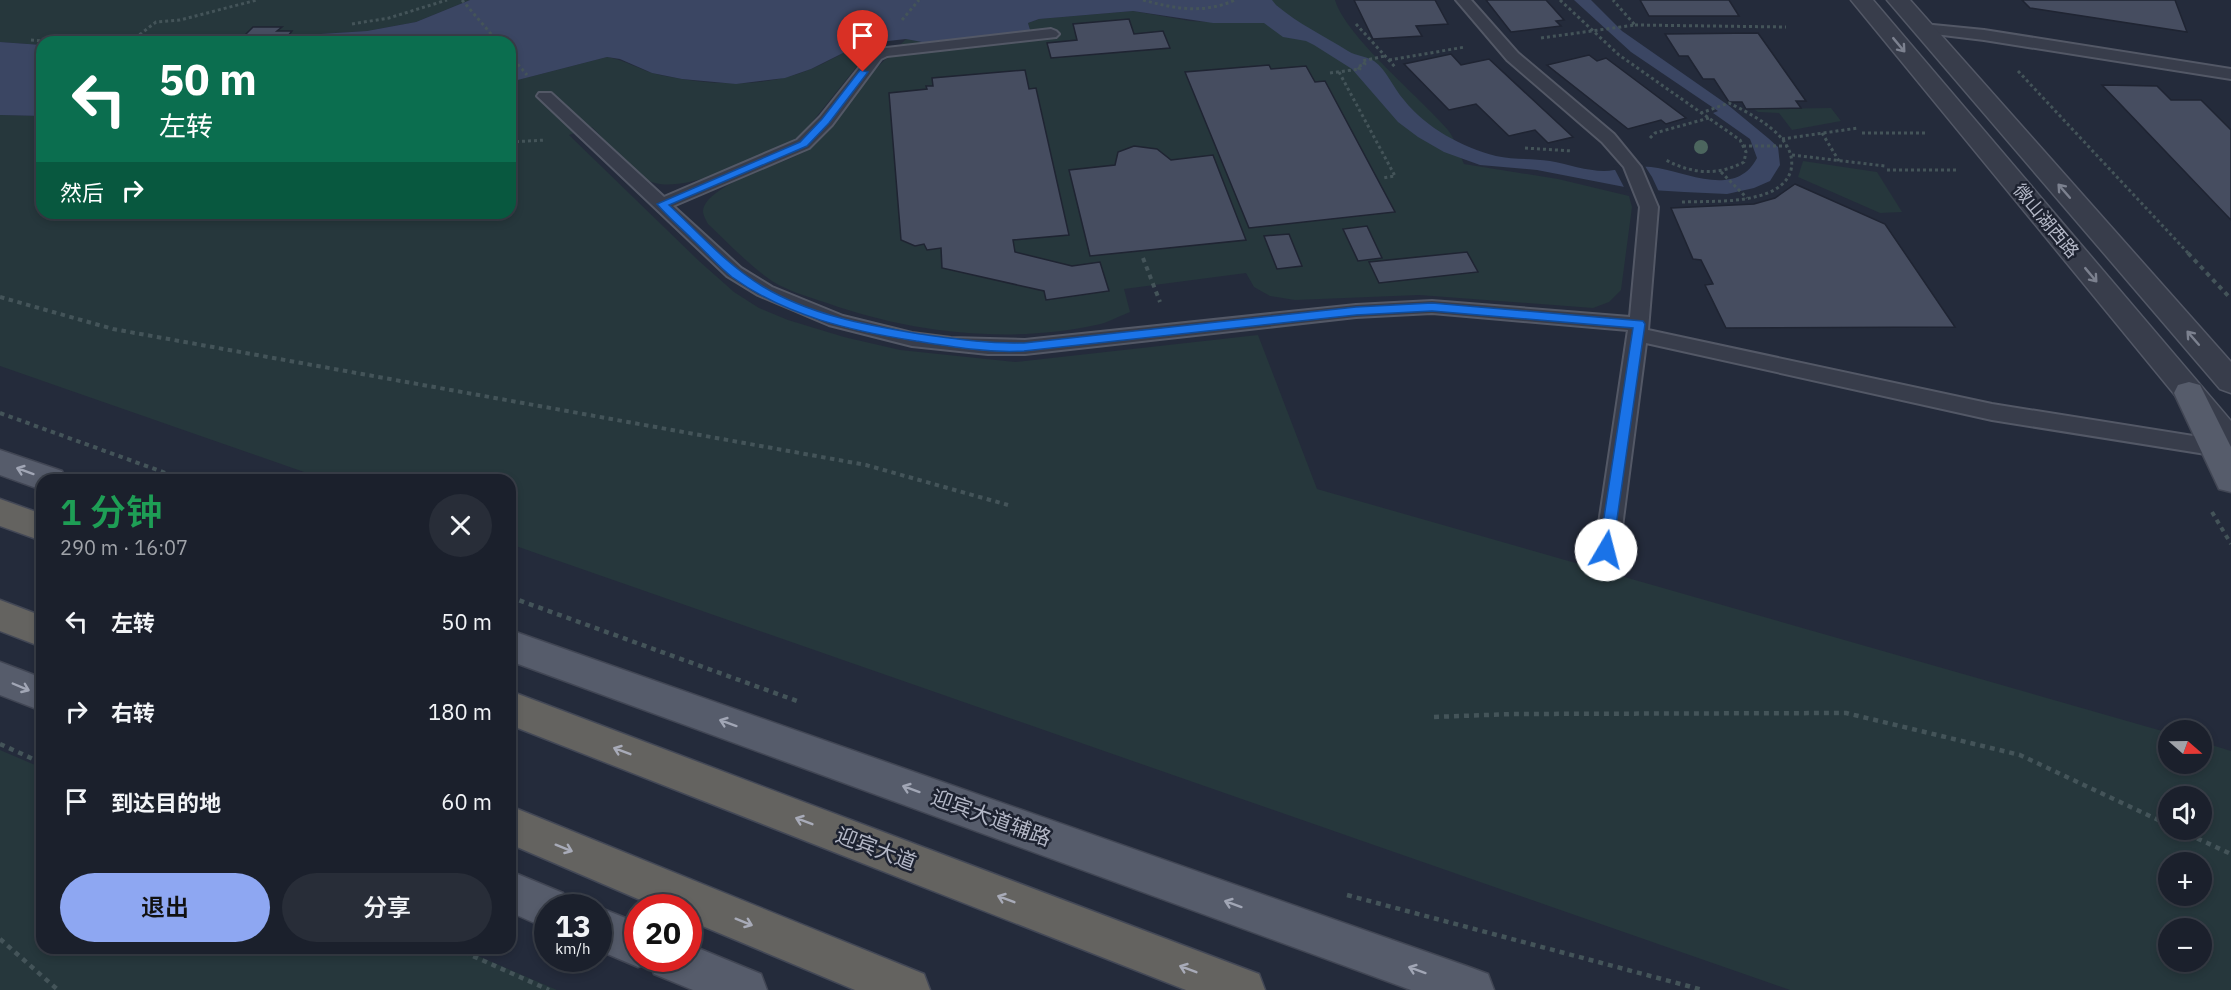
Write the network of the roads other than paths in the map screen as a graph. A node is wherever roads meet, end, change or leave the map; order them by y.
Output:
1 (1463, 0) edge
2 (1862, 0) edge
3 (1898, 0) edge
4 (1923, 29) junction
5 (1051, 34) dead end
6 (2231, 74) edge
7 (545, 96) dead end
8 (662, 204) junction
9 (1639, 329) junction
10 (2231, 382) edge
11 (2189, 393) joint
12 (2226, 447) edge
13 (0, 462) edge
14 (36, 475) edge
15 (2231, 480) edge
16 (0, 512) edge
17 (36, 526) edge
18 (1606, 550) dead end
19 (0, 615) edge
20 (36, 630) edge
21 (516, 647) edge
22 (0, 678) edge
23 (36, 693) edge
24 (516, 710) edge
25 (516, 827) edge
26 (516, 894) edge
27 (534, 902) edge
28 (702, 972) edge
29 (745, 990) edge
30 (908, 990) edge
31 (1242, 990) edge
32 (1472, 990) edge

1 - 9 lane
2 -> 11 street, 微山湖西路
3 - 4 street, 微山湖西路
4 - 6 lane
10 -> 4 street, 微山湖西路
5 - 8 lane
7 - 8 lane
8 - 9 lane
9 - 12 lane
9 - 18 lane
11 - 12 main road
12 - 15 main road
14 -> 13 main road
16 - 17 highway
19 - 20 highway
32 -> 21 main road, 迎宾大道辅路
22 -> 23 main road
31 -> 24 highway, 迎宾大道
25 -> 30 highway
26 - 27 main road
28 - 29 main road

